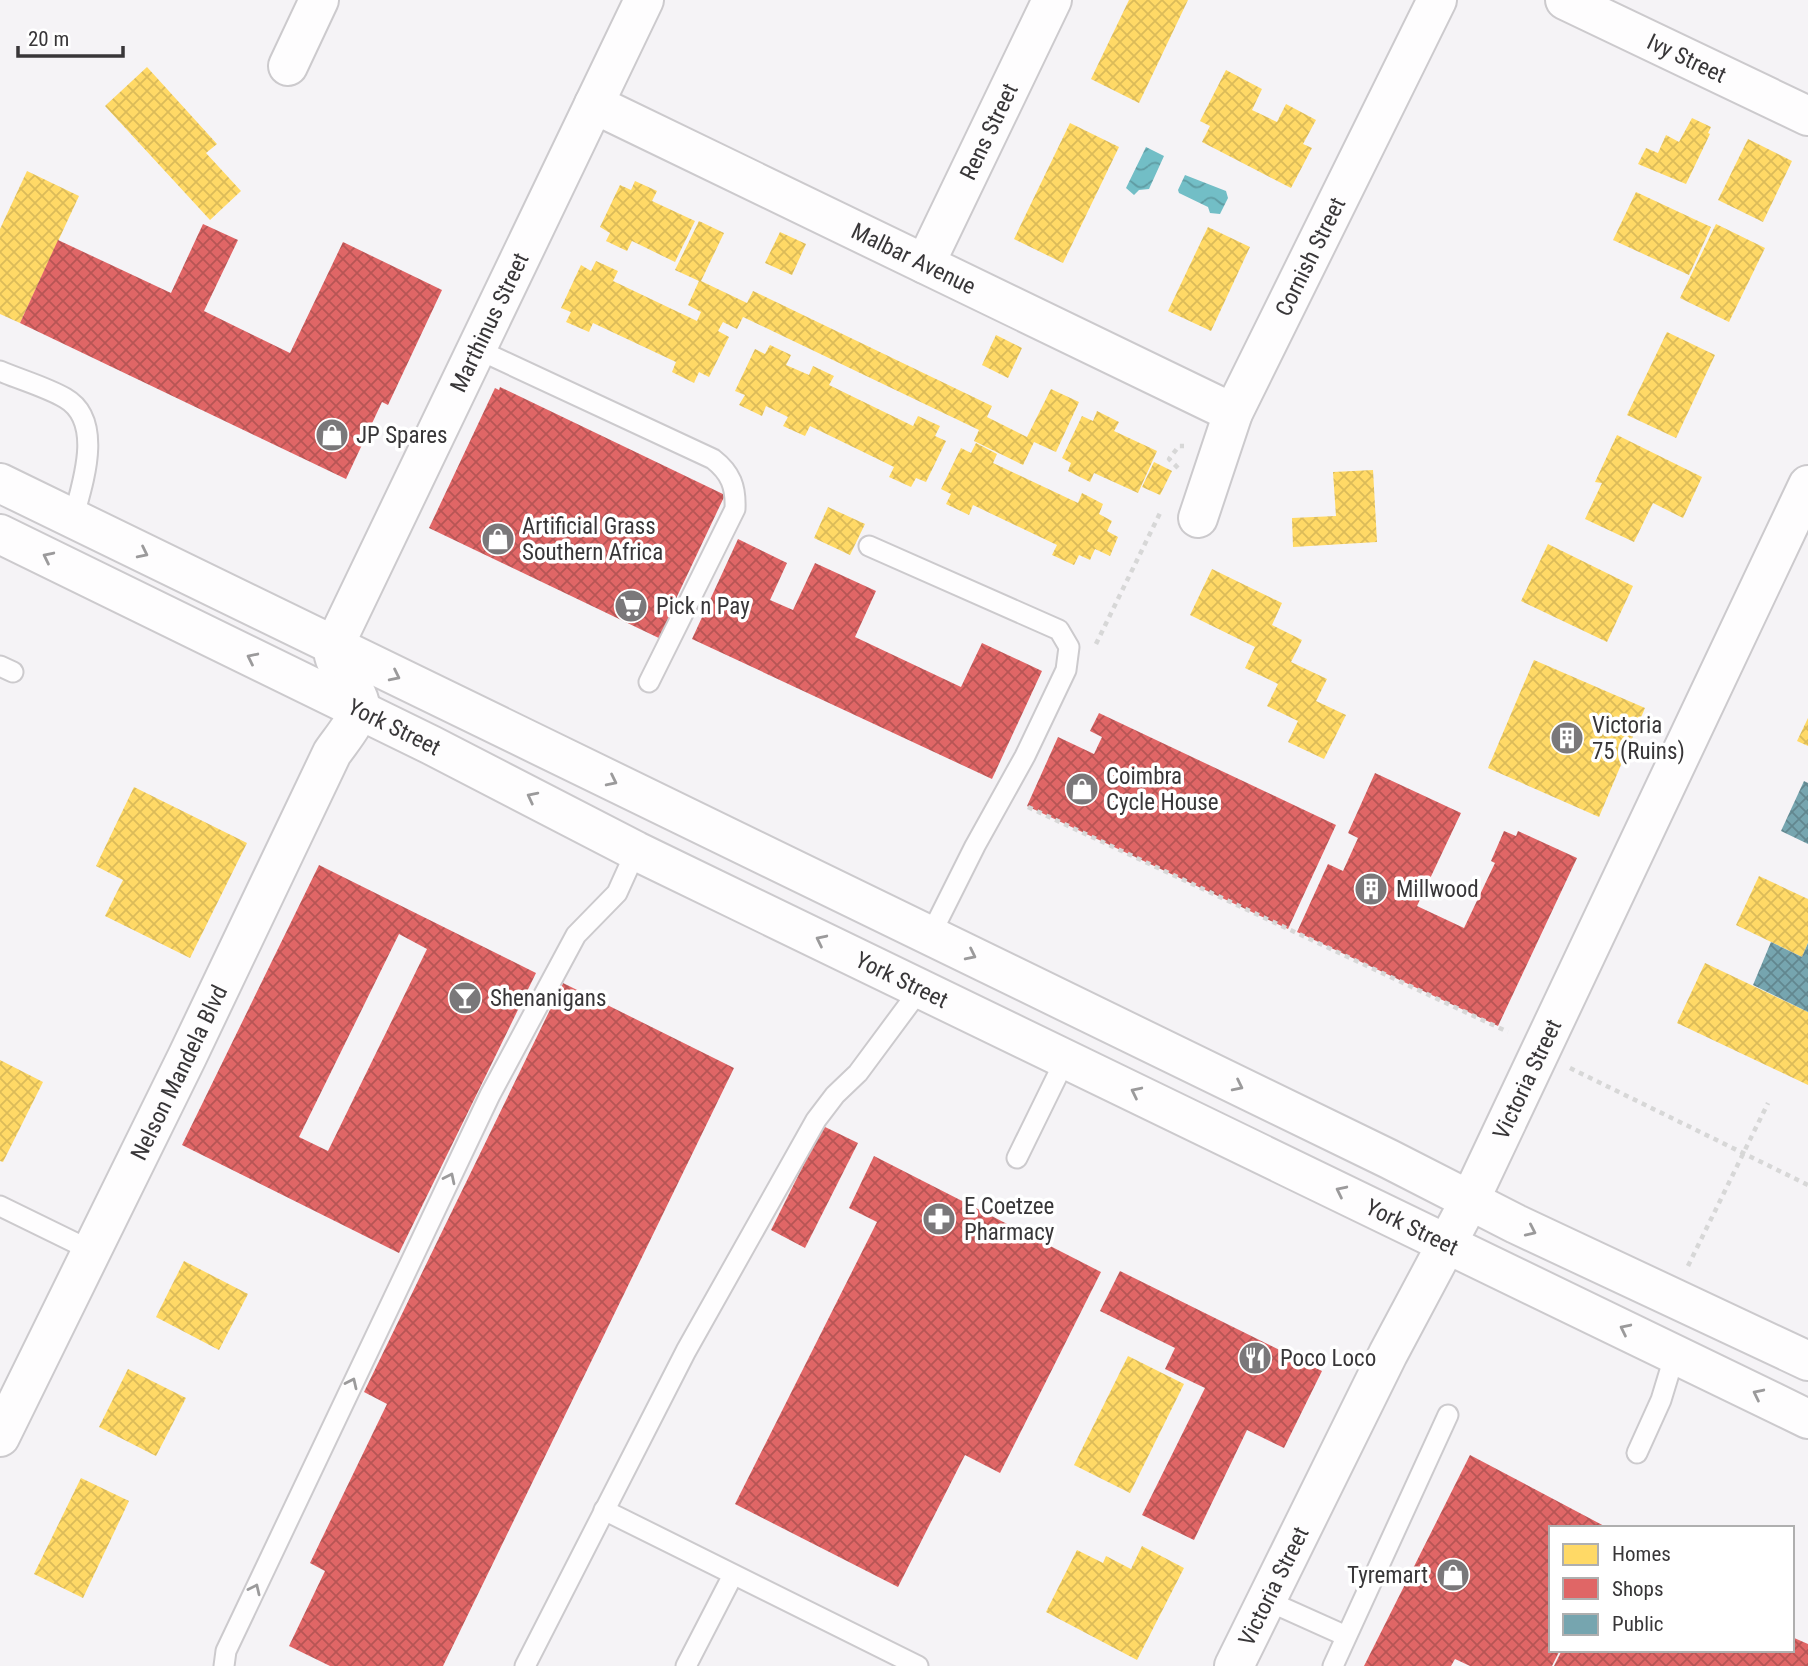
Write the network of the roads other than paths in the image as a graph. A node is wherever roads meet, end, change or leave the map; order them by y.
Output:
1 (319, 0) edge
2 (644, 0) edge
3 (1052, 0) edge
4 (1437, 0) edge
5 (1565, 0) edge
6 (288, 66) dead end
7 (594, 104) junction
8 (1808, 116) edge
9 (925, 264) junction
10 (477, 349) junction
11 (0, 372) edge
12 (1233, 413) junction
13 (0, 483) edge
14 (1808, 485) edge
15 (1181, 511) road end
16 (73, 519) junction
17 (0, 534) edge
18 (869, 546) dead end
19 (334, 646) junction
20 (649, 682) dead end
21 (359, 710) junction
22 (636, 851) junction
23 (930, 936) junction
24 (921, 988) junction
25 (1066, 1058) junction
26 (1017, 1158) dead end
27 (1469, 1202) junction
28 (0, 1206) edge
29 (1446, 1243) junction
30 (92, 1251) junction
31 (1675, 1354) junction
32 (1808, 1362) edge
33 (1448, 1415) dead end
34 (1808, 1419) edge
35 (0, 1437) edge
36 (1637, 1452) dead end
37 (604, 1510) junction
38 (733, 1575) junction
39 (1266, 1600) junction
40 (1346, 1636) junction
41 (224, 1666) edge
42 (525, 1666) edge
43 (686, 1666) edge
44 (918, 1666) edge
45 (1234, 1666) edge
46 (1333, 1666) edge

1 - 6 street
2 - 7 street, Marthinus Street
3 - 9 street, Rens Street
4 - 12 street, Cornish Street
5 - 8 street, Ivy Street
7 - 9 street, Malbar Avenue
7 - 10 street, Marthinus Street
9 - 12 street, Malbar Avenue
10 - 19 street, Marthinus Street
10 - 20 lane
11 - 16 lane
12 - 15 street, Cornish Street
13 - 16 street, York Street
14 - 27 street, Victoria Street
16 -> 19 street, York Street
21 -> 17 street, York Street
18 - 23 lane
19 - 21 street
19 -> 23 street, York Street
22 -> 21 street, York Street
21 - 30 street, Nelson Mandela Blvd
24 -> 22 street, York Street
41 -> 22 lane
23 -> 27 street, York Street
24 - 25 street, York Street
24 - 37 lane
25 - 26 lane
29 -> 25 street, York Street
27 - 29 street, Victoria Street
27 -> 32 street, York Street
28 - 30 lane
31 -> 29 street, York Street
29 - 39 street, Victoria Street
30 - 35 street, Nelson Mandela Blvd
34 -> 31 street, York Street
31 - 36 lane
33 - 40 lane
37 - 38 lane
37 - 42 lane
38 - 43 lane
38 - 44 lane
39 - 40 lane
39 - 45 street, Victoria Street
40 - 46 lane

